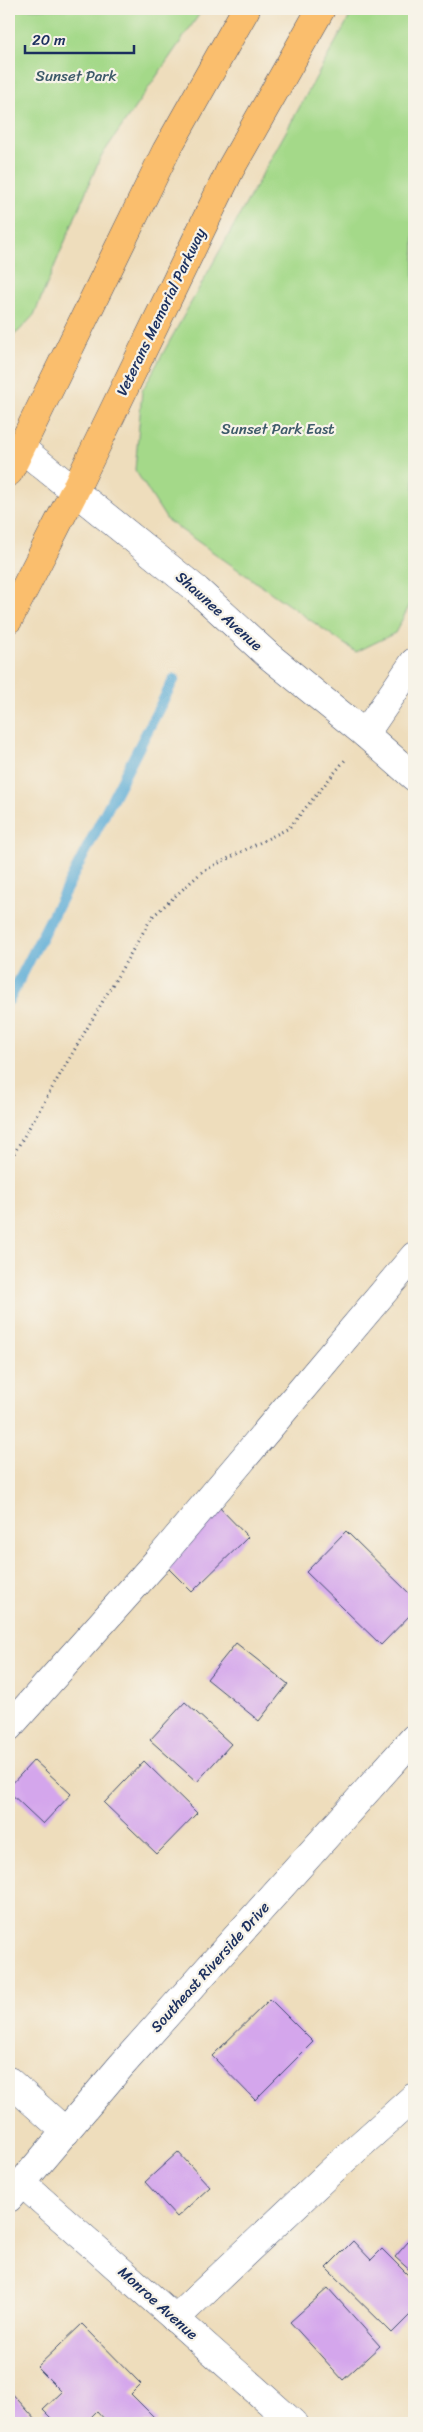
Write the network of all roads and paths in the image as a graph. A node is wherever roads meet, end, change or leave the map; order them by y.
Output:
1 (246, 9) edge
2 (321, 9) edge
3 (21, 448) junction
4 (9, 472) edge
5 (75, 490) junction
6 (9, 619) edge
7 (414, 662) edge
8 (365, 734) junction
9 (414, 777) edge
10 (9, 1162) edge
11 (414, 1256) edge
12 (9, 1727) edge
13 (414, 1738) edge
14 (9, 2081) edge
15 (414, 2098) edge
16 (66, 2132) junction
17 (16, 2191) edge
18 (175, 2319) junction
19 (293, 2423) edge

1 - 3 highway
2 - 5 highway, Veterans Memorial Parkway
3 - 4 highway
3 - 5 street, Shawnee Avenue
5 - 6 highway, Veterans Memorial Parkway
5 - 8 street, Shawnee Avenue
7 - 8 street
8 - 9 street, Shawnee Avenue
8 - 10 path
11 - 12 street
13 - 16 street, Southeast Riverside Drive
14 - 16 street
15 - 18 street
16 - 17 street, Southeast Riverside Drive
17 - 18 street, Monroe Avenue
18 - 19 street, Monroe Avenue

